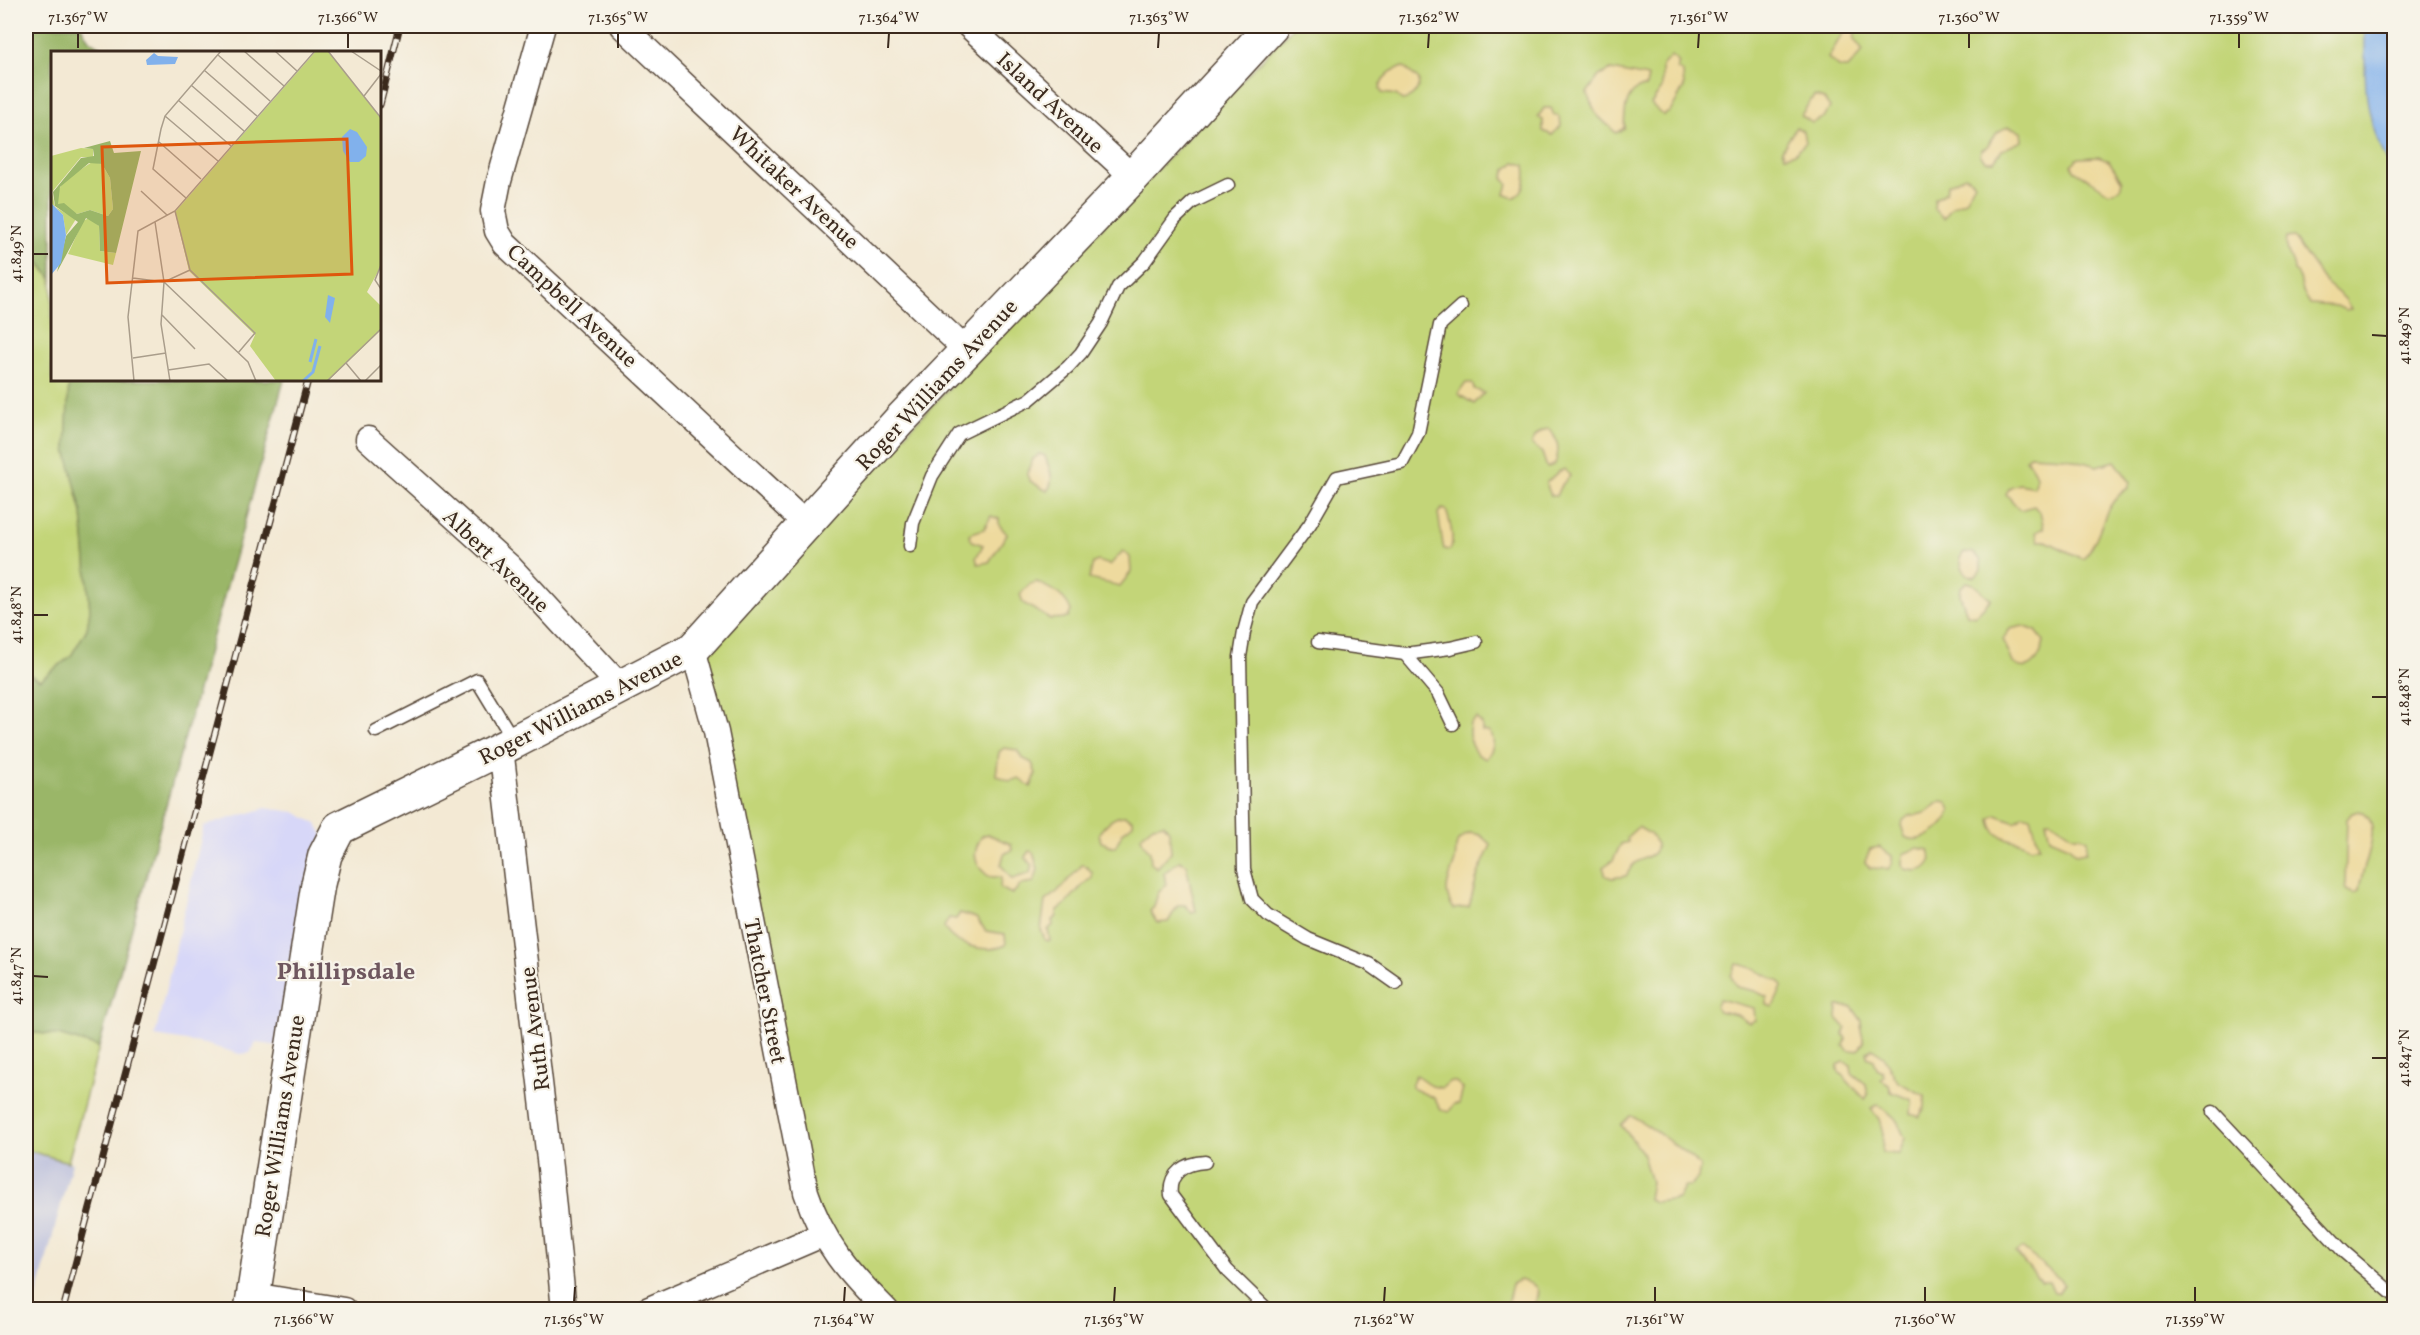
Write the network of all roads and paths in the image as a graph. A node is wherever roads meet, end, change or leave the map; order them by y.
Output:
1 (543, 26) edge
2 (622, 26) edge
3 (969, 26) edge
4 (1270, 26) edge
5 (1133, 177) junction
6 (1228, 185) dead end
7 (1461, 306) dead end
8 (967, 351) junction
9 (368, 439) dead end
10 (806, 524) junction
11 (910, 546) dead end
12 (1318, 642) dead end
13 (1476, 642) dead end
14 (693, 649) junction
15 (1405, 654) junction
16 (621, 687) junction
17 (1453, 724) dead end
18 (376, 730) dead end
19 (508, 745) junction
20 (1396, 982) dead end
21 (2213, 1112) dead end
22 (1205, 1162) dead end
23 (822, 1235) junction
24 (2394, 1295) edge
25 (252, 1302) edge
26 (344, 1310) edge
27 (564, 1310) edge
28 (647, 1310) edge
29 (886, 1310) edge
30 (1268, 1310) edge

1 - 10 street, Campbell Avenue
2 - 8 street, Whitaker Avenue
3 - 5 street, Island Avenue
4 - 5 main road, Roger Williams Avenue
5 - 8 main road, Roger Williams Avenue
6 - 11 lane
7 - 20 lane
8 - 10 main road, Roger Williams Avenue
9 - 16 street, Albert Avenue
10 - 14 main road, Roger Williams Avenue
12 - 15 lane
13 - 15 lane
14 - 16 main road, Roger Williams Avenue
14 - 23 street, Thatcher Street
15 - 17 lane
16 - 19 main road, Roger Williams Avenue
18 - 19 lane
19 - 25 main road, Roger Williams Avenue
19 - 27 street, Ruth Avenue
21 - 24 lane
22 - 30 lane
23 - 28 street
23 - 29 street, Thatcher Street
25 - 26 street

